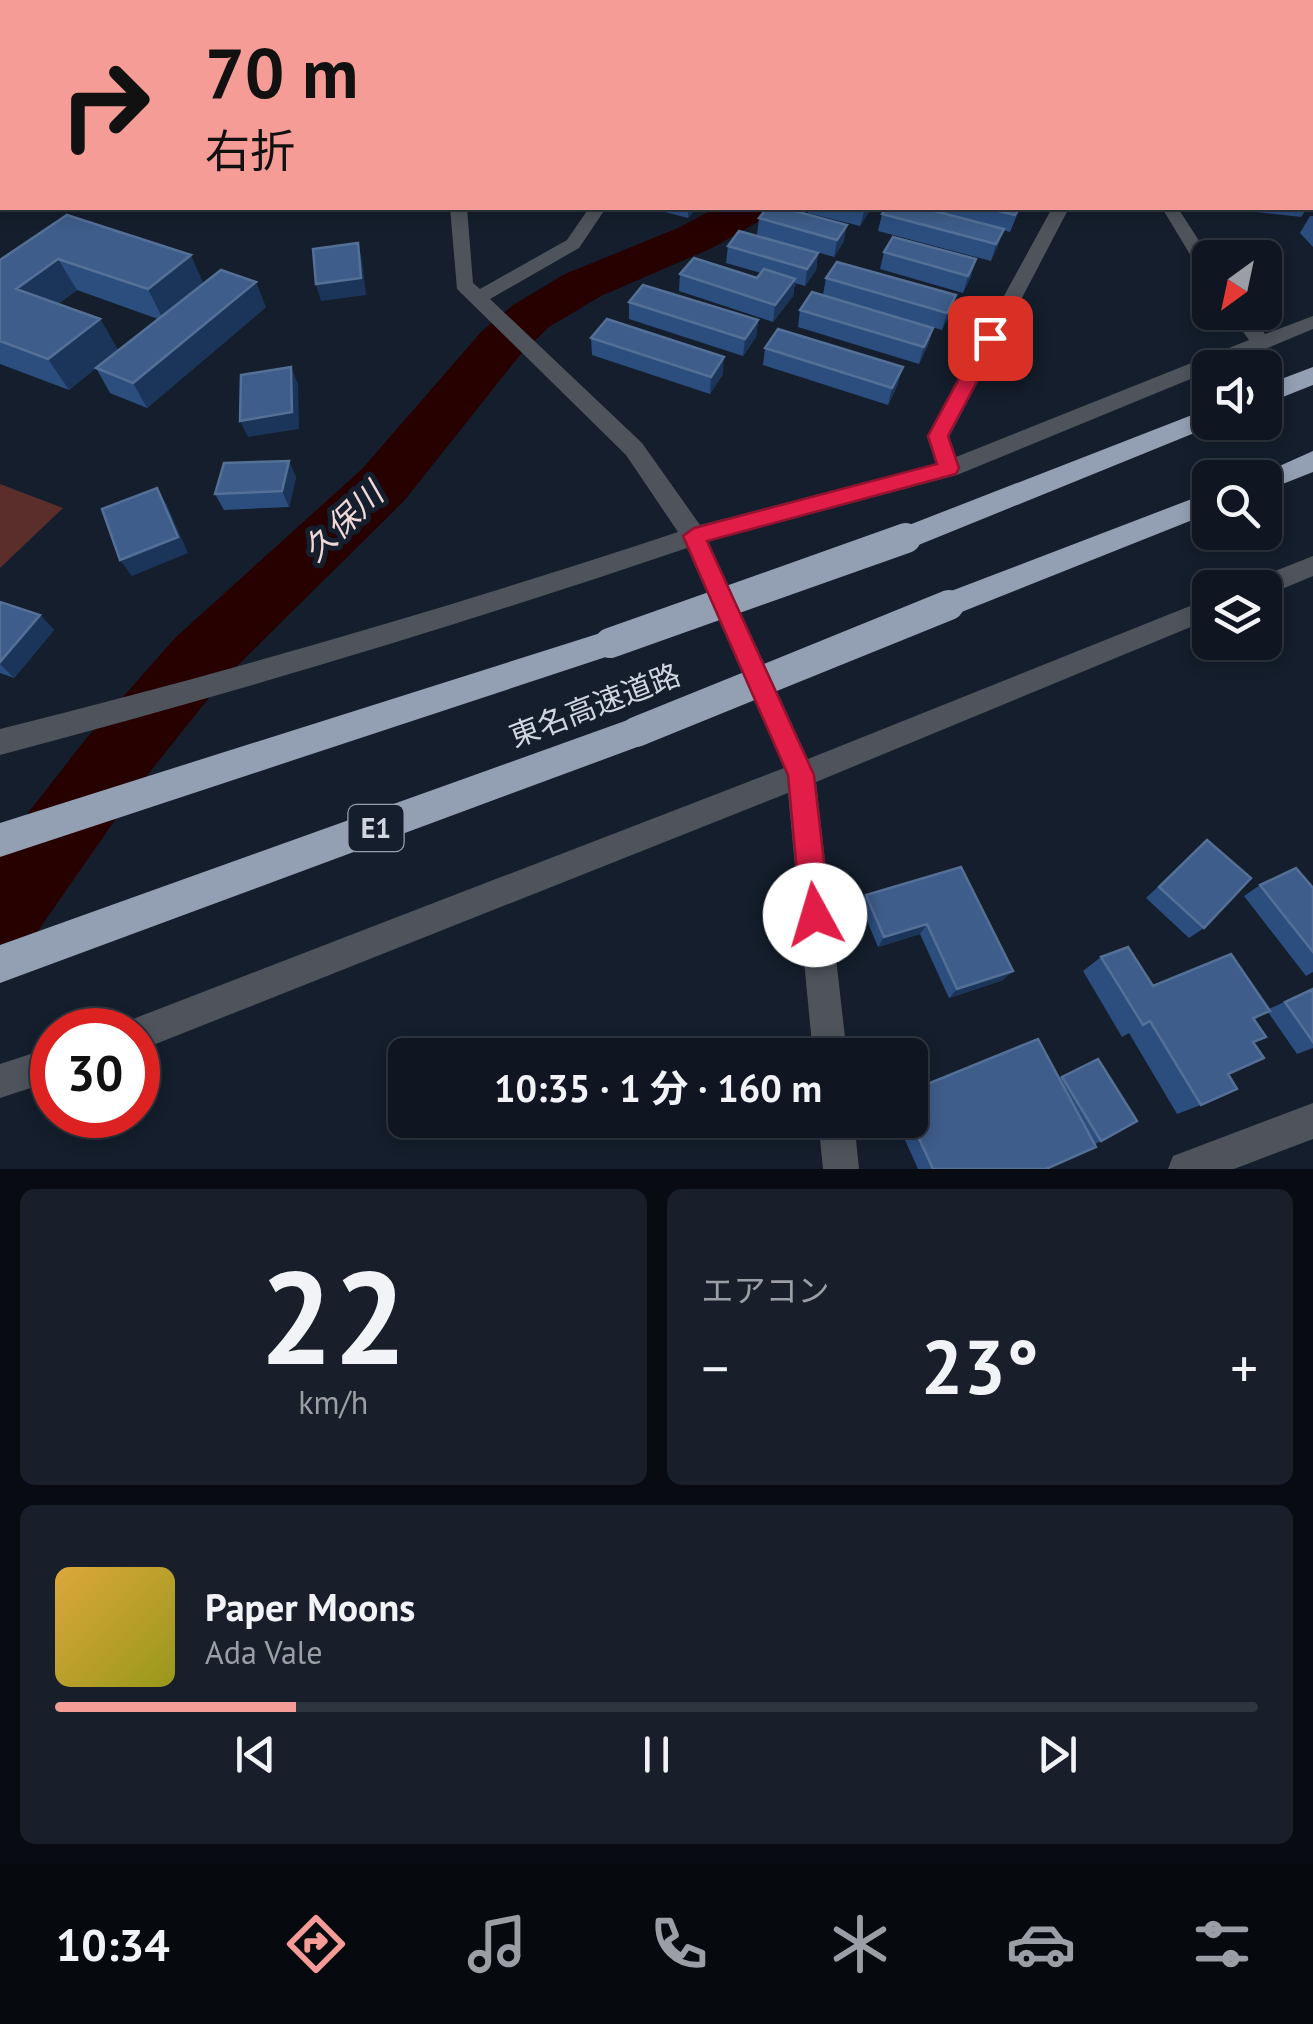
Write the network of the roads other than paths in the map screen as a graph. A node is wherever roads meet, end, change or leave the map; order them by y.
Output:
1 (458, 210) edge
2 (597, 210) edge
3 (1059, 210) edge
4 (1171, 210) edge
5 (1192, 243) edge
6 (480, 297) junction
7 (1313, 322) edge
8 (1252, 330) edge
9 (1261, 343) junction
10 (1313, 375) edge
11 (1282, 388) edge
12 (1192, 425) edge
13 (1313, 461) edge
14 (949, 468) junction
15 (1282, 474) edge
16 (1192, 509) edge
17 (694, 536) junction
18 (1313, 566) edge
19 (1282, 579) edge
20 (1192, 615) edge
21 (0, 742) edge
22 (801, 775) junction
23 (0, 840) edge
24 (0, 964) edge
25 (160, 1025) edge
26 (828, 1038) edge
27 (30, 1071) edge
28 (0, 1081) edge
29 (1313, 1120) edge
30 (838, 1138) edge
31 (841, 1169) edge
32 (1186, 1169) edge

1 - 6 street
2 - 6 street
3 - 14 street
4 - 5 street
6 - 17 street
7 - 9 street
8 - 9 street
9 - 14 street
10 - 11 highway
12 - 23 highway, 東名高速道路, bridge
13 - 15 highway
14 - 17 street
16 - 24 highway, 東名高速道路 / E1, bridge
17 - 21 street
17 - 22 street
18 - 19 street
20 - 22 street
22 - 25 street
22 - 26 street
27 - 28 street
29 - 32 street
30 - 31 street

